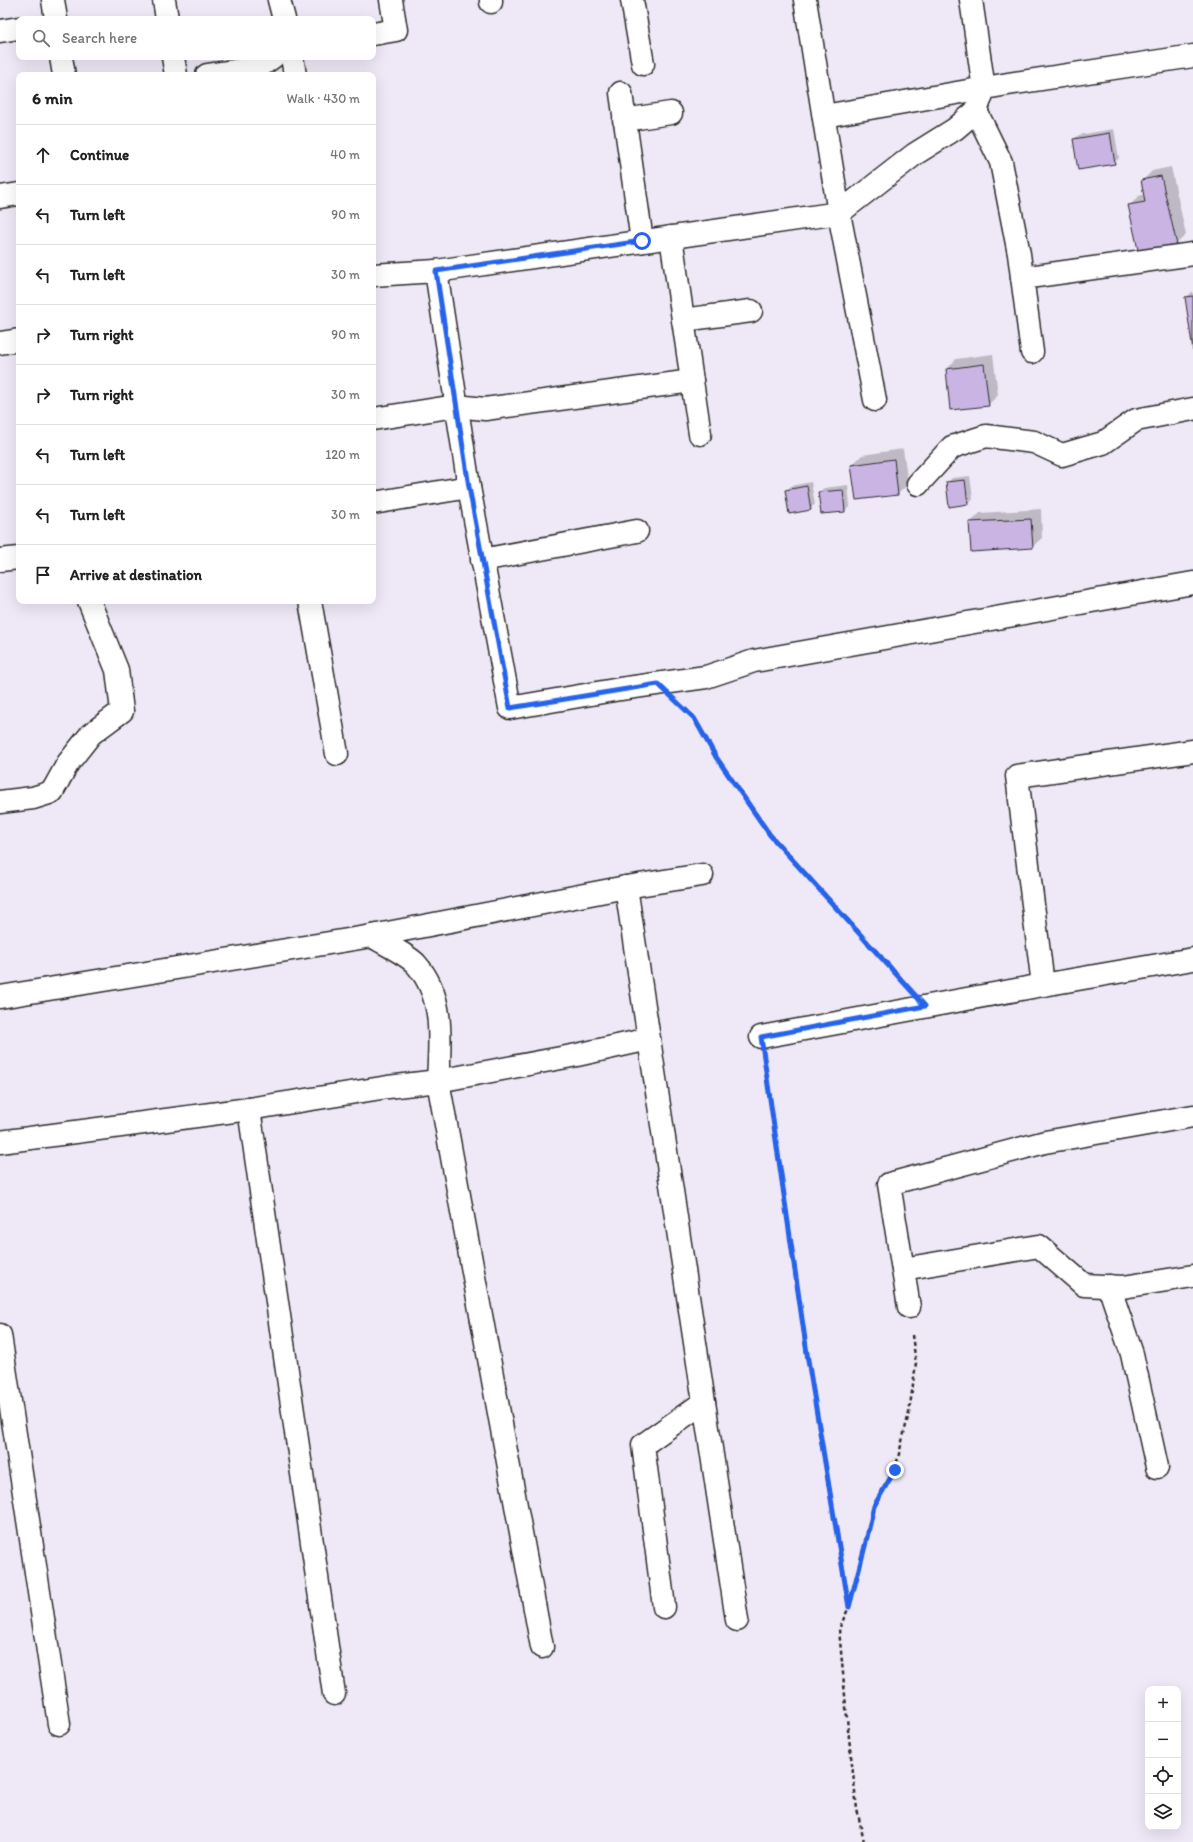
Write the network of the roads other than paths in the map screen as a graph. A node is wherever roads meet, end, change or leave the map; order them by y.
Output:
1 (53, 0) edge
2 (164, 0) edge
3 (279, 0) edge
4 (391, 0) edge
5 (632, 0) edge
6 (805, 0) edge
7 (971, 0) edge
8 (56, 16) edge
9 (167, 16) edge
10 (283, 16) edge
11 (16, 28) edge
12 (0, 31) edge
13 (376, 33) edge
14 (1193, 56) edge
15 (62, 60) edge
16 (174, 60) edge
17 (269, 60) edge
18 (293, 60) edge
19 (643, 64) dead end
20 (64, 72) edge
21 (176, 72) edge
22 (226, 72) edge
23 (295, 72) edge
24 (984, 89) junction
25 (621, 93) dead end
26 (976, 111) junction
27 (672, 113) dead end
28 (824, 116) junction
29 (624, 120) junction
30 (16, 194) edge
31 (0, 197) edge
32 (840, 213) junction
33 (671, 237) junction
34 (642, 241) junction
35 (1193, 254) edge
36 (436, 271) junction
37 (376, 274) edge
38 (1022, 278) junction
39 (751, 311) dead end
40 (683, 320) junction
41 (16, 340) edge
42 (0, 343) edge
43 (1032, 352) dead end
44 (692, 381) junction
45 (875, 400) dead end
46 (456, 406) junction
47 (1193, 409) edge
48 (376, 419) edge
49 (700, 434) dead end
50 (918, 484) dead end
51 (469, 487) junction
52 (376, 502) edge
53 (636, 531) dead end
54 (16, 558) edge
55 (0, 560) edge
56 (482, 560) junction
57 (1193, 583) edge
58 (90, 604) edge
59 (311, 604) edge
60 (1193, 751) edge
61 (337, 754) dead end
62 (0, 802) edge
63 (702, 876) dead end
64 (626, 887) junction
65 (372, 936) junction
66 (1193, 959) edge
67 (1042, 984) junction
68 (0, 997) edge
69 (761, 1037) road end
70 (650, 1039) junction
71 (438, 1082) junction
72 (249, 1109) junction
73 (1193, 1116) edge
74 (0, 1142) edge
75 (903, 1269) junction
76 (1193, 1276) edge
77 (1109, 1286) junction
78 (909, 1307) road end
79 (0, 1335) edge
80 (704, 1402) junction
81 (1157, 1467) dead end
82 (664, 1606) dead end
83 (737, 1620) dead end
84 (542, 1647) dead end
85 (334, 1694) dead end
86 (59, 1724) dead end

1 - 8 street
2 - 9 street
3 - 10 street
4 - 13 street
5 - 19 street
6 - 28 street
7 - 24 street
11 - 12 street
14 - 24 street
15 - 20 street
16 - 21 street
17 - 22 street
18 - 23 street
24 - 26 street
24 - 28 street
25 - 29 street
26 - 32 street
26 - 38 street
27 - 29 street
28 - 32 street
29 - 34 street
30 - 31 street
32 - 33 street
32 - 45 street
33 - 34 street
33 - 40 street
34 - 36 street
35 - 38 street
36 - 37 street
36 - 46 street
38 - 43 street
39 - 40 street
40 - 44 street
41 - 42 street
44 - 46 street
44 - 49 street
46 - 48 street
46 - 51 street
47 - 50 street
51 - 52 street
51 - 56 street
53 - 56 street
54 - 55 street
56 - 57 street
58 - 62 street
59 - 61 street
60 - 67 street
63 - 64 street
64 - 65 street
64 - 70 street
65 - 68 street
65 - 71 street
66 - 67 street
67 - 69 street
70 - 71 street
70 - 80 street
71 - 72 street
71 - 84 street
72 - 74 street
72 - 85 street
73 - 75 street
75 - 77 street
75 - 78 street
76 - 77 street
77 - 81 street
79 - 86 street
80 - 82 street
80 - 83 street

